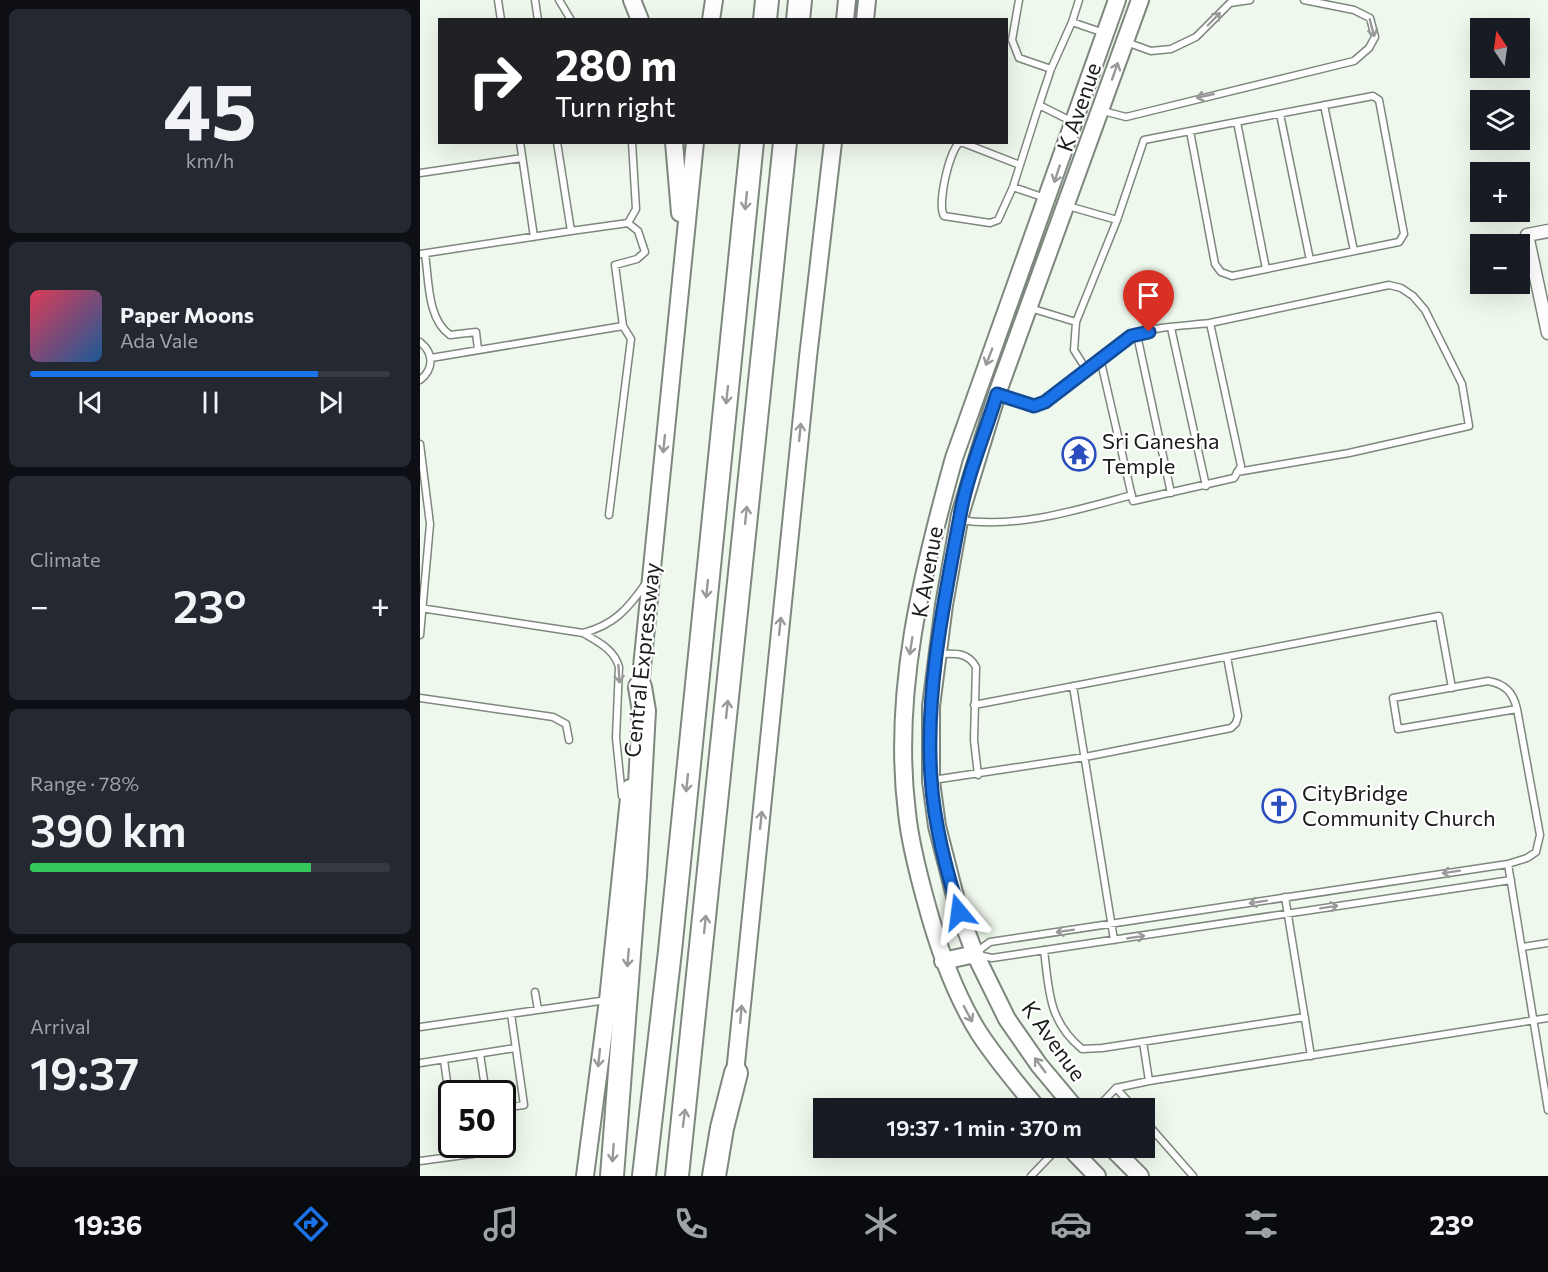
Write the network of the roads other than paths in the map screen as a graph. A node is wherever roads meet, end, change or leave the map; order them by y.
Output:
1 (498, 0) edge
2 (535, 0) edge
3 (559, 0) edge
4 (632, 0) edge
5 (714, 0) edge
6 (767, 0) edge
7 (800, 0) edge
8 (847, 0) edge
9 (867, 0) edge
10 (1019, 0) edge
11 (1079, 0) edge
12 (1118, 0) edge
13 (1140, 0) edge
14 (1250, 0) edge
15 (1304, 0) edge
16 (501, 18) edge
17 (538, 18) edge
18 (570, 18) edge
19 (639, 18) edge
20 (711, 18) edge
21 (765, 18) edge
22 (798, 18) edge
23 (845, 18) edge
24 (865, 18) edge
25 (1072, 22) junction
26 (1106, 33) junction
27 (1125, 42) junction
28 (1051, 69) junction
29 (1038, 105) junction
30 (1324, 105) junction
31 (1101, 110) junction
32 (1280, 114) junction
33 (1074, 122) junction
34 (1237, 122) junction
35 (1190, 131) junction
36 (520, 144) edge
37 (557, 144) edge
38 (632, 144) edge
39 (674, 144) edge
40 (695, 144) edge
41 (752, 144) edge
42 (785, 144) edge
43 (833, 144) edge
44 (843, 144) edge
45 (958, 144) edge
46 (966, 144) edge
47 (522, 158) junction
48 (1020, 165) junction
49 (420, 173) edge
50 (1013, 187) junction
51 (1048, 199) junction
52 (1068, 206) junction
53 (1117, 220) junction
54 (628, 223) junction
55 (571, 231) junction
56 (1548, 231) edge
57 (534, 237) junction
58 (1354, 251) junction
59 (422, 254) edge
60 (1310, 260) junction
61 (682, 266) junction
62 (819, 269) junction
63 (1266, 269) junction
64 (1029, 308) junction
65 (1076, 322) junction
66 (1210, 323) junction
67 (623, 326) junction
68 (1171, 328) junction
69 (1548, 333) edge
70 (1137, 335) junction
71 (420, 342) edge
72 (478, 350) junction
73 (431, 358) junction
74 (1100, 358) junction
75 (1086, 369) junction
76 (420, 380) edge
77 (997, 394) junction
78 (420, 444) edge
79 (1237, 472) junction
80 (1206, 486) junction
81 (1171, 493) junction
82 (1132, 495) junction
83 (609, 515) dead end
84 (960, 519) junction
85 (651, 576) junction
86 (422, 609) edge
87 (583, 633) junction
88 (420, 635) edge
89 (936, 654) junction
90 (1227, 657) junction
91 (1073, 686) junction
92 (640, 687) junction
93 (1452, 687) junction
94 (420, 698) edge
95 (974, 705) junction
96 (1517, 709) junction
97 (569, 740) dead end
98 (1085, 757) junction
99 (978, 775) junction
100 (931, 781) junction
101 (904, 782) junction
102 (626, 826) junction
103 (1508, 864) junction
104 (1511, 880) junction
105 (1285, 897) junction
106 (1287, 913) junction
107 (1112, 924) junction
108 (1114, 940) junction
109 (1548, 943) edge
110 (1522, 947) junction
111 (1044, 950) junction
112 (975, 954) junction
113 (943, 961) junction
114 (535, 992) dead end
115 (608, 1000) junction
116 (538, 1010) junction
117 (510, 1014) junction
118 (1305, 1017) junction
119 (1548, 1018) edge
120 (1534, 1020) junction
121 (420, 1027) edge
122 (1143, 1042) junction
123 (515, 1048) junction
124 (480, 1054) junction
125 (1311, 1056) junction
126 (444, 1060) junction
127 (420, 1063) edge
128 (736, 1073) junction
129 (447, 1080) edge
130 (484, 1080) edge
131 (1149, 1081) junction
132 (1116, 1088) junction
133 (1029, 1098) edge
134 (1067, 1098) edge
135 (1106, 1098) edge
136 (1125, 1098) edge
137 (516, 1106) edge
138 (1548, 1110) edge
139 (1155, 1133) edge
140 (420, 1152) edge
141 (442, 1158) edge
142 (1049, 1158) edge
143 (1080, 1158) edge
144 (1122, 1158) edge
145 (421, 1161) edge
146 (1034, 1175) edge
147 (585, 1176) edge
148 (612, 1176) edge
149 (644, 1176) edge
150 (677, 1176) edge
151 (714, 1176) edge
152 (724, 1176) edge
153 (1097, 1176) edge
154 (1140, 1176) edge
155 (1193, 1176) edge

1 - 16 lane
2 - 17 lane
3 - 18 lane
4 - 19 main road
5 - 20 main road
6 - 21 highway
7 - 22 highway
8 - 23 main road
9 - 24 main road
10 - 28 lane
11 - 25 lane
12 - 26 main road, K Avenue
13 - 27 main road, K Avenue
27 -> 14 lane
15 -> 31 lane
25 - 26 lane
25 - 28 lane
26 - 27 main road
26 - 33 main road, K Avenue
31 -> 27 main road, K Avenue
28 - 29 lane
29 - 33 lane
29 - 48 lane
30 - 32 lane
30 - 58 lane
30 - 58 lane
31 - 52 main road, K Avenue
32 - 34 lane
32 - 60 lane
33 -> 51 main road, K Avenue
34 - 35 lane
34 - 63 lane
35 - 53 lane
35 - 63 lane
36 - 47 lane
37 - 55 lane
38 - 54 lane
39 - 61 main road
40 - 61 main road, Central Expressway
41 -> 149 highway
150 -> 42 highway
43 - 62 main road
44 - 62 main road
45 - 50 lane
46 - 48 lane
47 - 49 lane
47 - 57 lane
48 - 50 lane
50 - 51 lane
51 - 52 main road
51 -> 101 main road, K Avenue
52 - 53 lane
52 - 64 main road, K Avenue
53 - 65 lane
54 - 55 lane
54 - 67 lane
55 - 57 lane
56 - 69 street
57 - 59 lane
58 - 60 lane
59 - 72 lane
60 - 63 lane
61 -> 85 main road, Central Expressway
128 -> 62 main road
64 - 65 lane
64 - 77 main road, K Avenue
65 - 75 lane
66 - 68 lane
66 - 79 lane
66 - 79 lane
67 - 72 lane
67 - 83 lane
68 - 70 lane
68 - 80 lane
70 - 74 lane
70 - 81 lane
71 - 73 lane
72 - 73 lane
73 - 76 lane
74 - 75 lane
74 - 82 lane
75 - 77 lane
77 - 84 main road, K Avenue
78 - 86 lane
79 - 80 lane
80 - 81 lane
81 - 82 lane
82 - 84 lane
84 - 89 main road, K Avenue
85 - 87 lane
85 - 92 main road, Central Expressway
86 - 87 lane
86 - 88 lane
87 -> 102 lane
89 - 95 lane
89 - 100 main road, K Avenue
90 - 91 lane
90 - 93 lane
90 - 98 lane
91 - 95 lane
91 - 98 lane
92 - 102 main road, Central Expressway
92 -> 148 highway
93 - 96 lane
93 - 96 lane
94 - 97 lane
95 - 99 lane
96 - 103 lane
98 - 99 lane
98 - 107 lane
99 - 100 lane
100 - 101 main road
100 - 112 main road, K Avenue
101 - 113 main road, K Avenue
102 - 115 main road, Central Expressway
103 - 104 lane
103 -> 105 lane
106 -> 104 lane
104 - 110 lane
105 - 106 lane
105 -> 107 lane
108 -> 106 lane
106 - 118 lane
107 - 108 lane
107 -> 112 lane
108 - 111 lane
109 - 110 lane
110 - 120 lane
111 - 112 lane
111 - 122 lane
112 - 113 main road
134 -> 112 main road, K Avenue
113 -> 133 main road, K Avenue
114 - 116 lane
115 - 116 lane
115 -> 147 main road, Central Expressway
116 - 117 lane
117 - 121 lane
117 - 123 lane
118 - 122 lane
118 - 125 lane
119 - 120 lane
120 - 125 lane
120 - 138 lane
122 - 131 lane
123 - 124 lane
123 - 137 lane
124 - 126 lane
124 - 130 lane
125 - 131 lane
126 - 127 lane
126 - 129 lane
128 - 151 highway
128 - 152 main road
131 - 132 lane
132 - 135 lane
132 - 136 lane
139 - 155 lane
140 - 145 lane
141 - 145 lane
142 - 146 lane
143 - 153 main road
144 - 154 main road

